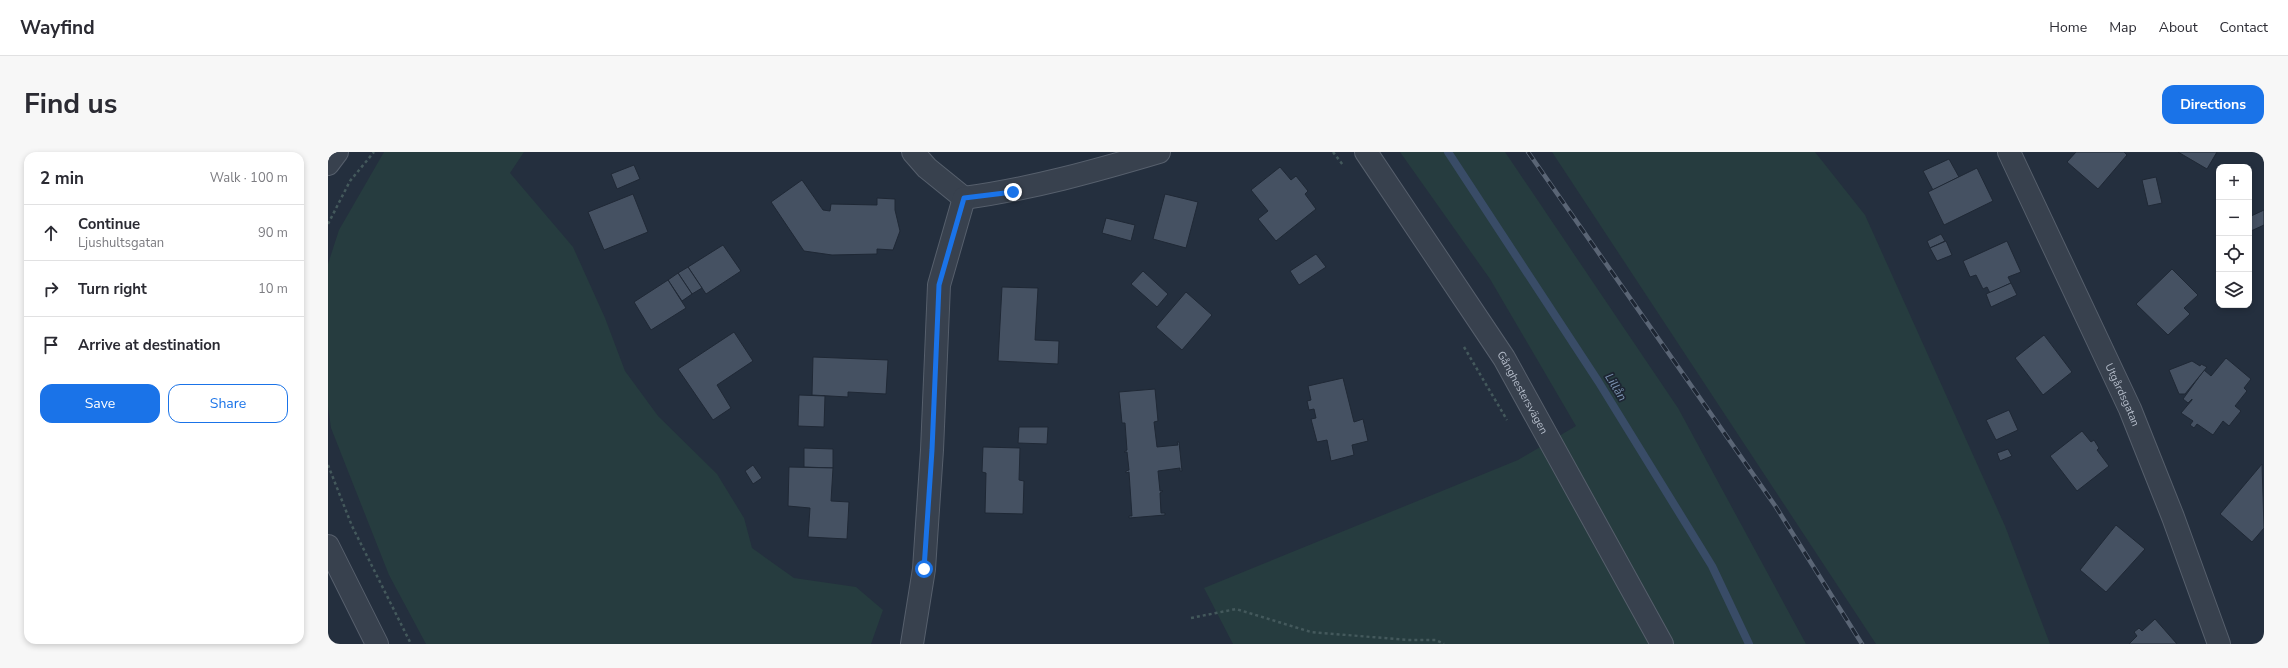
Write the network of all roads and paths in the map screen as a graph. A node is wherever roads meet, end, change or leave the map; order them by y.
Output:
1 (338, 152) edge
2 (374, 152) edge
3 (913, 152) edge
4 (1159, 152) edge
5 (1333, 152) edge
6 (1366, 152) edge
7 (2009, 152) edge
8 (328, 164) edge
9 (1346, 170) dead end
10 (964, 198) junction
11 (328, 224) edge
12 (1463, 346) dead end
13 (1511, 426) dead end
14 (328, 465) edge
15 (328, 546) edge
16 (1191, 618) dead end
17 (377, 644) edge
18 (411, 644) edge
19 (912, 644) edge
20 (1444, 644) edge
21 (1662, 644) edge
22 (2219, 644) edge

1 - 8 street
2 - 11 path
3 - 10 street
4 - 10 street
5 - 9 path
6 - 21 street, Gånghestersvägen
7 - 22 street, Utgårdsgatan
10 - 19 street
12 - 13 path
14 - 18 path
15 - 17 street
16 - 20 path

